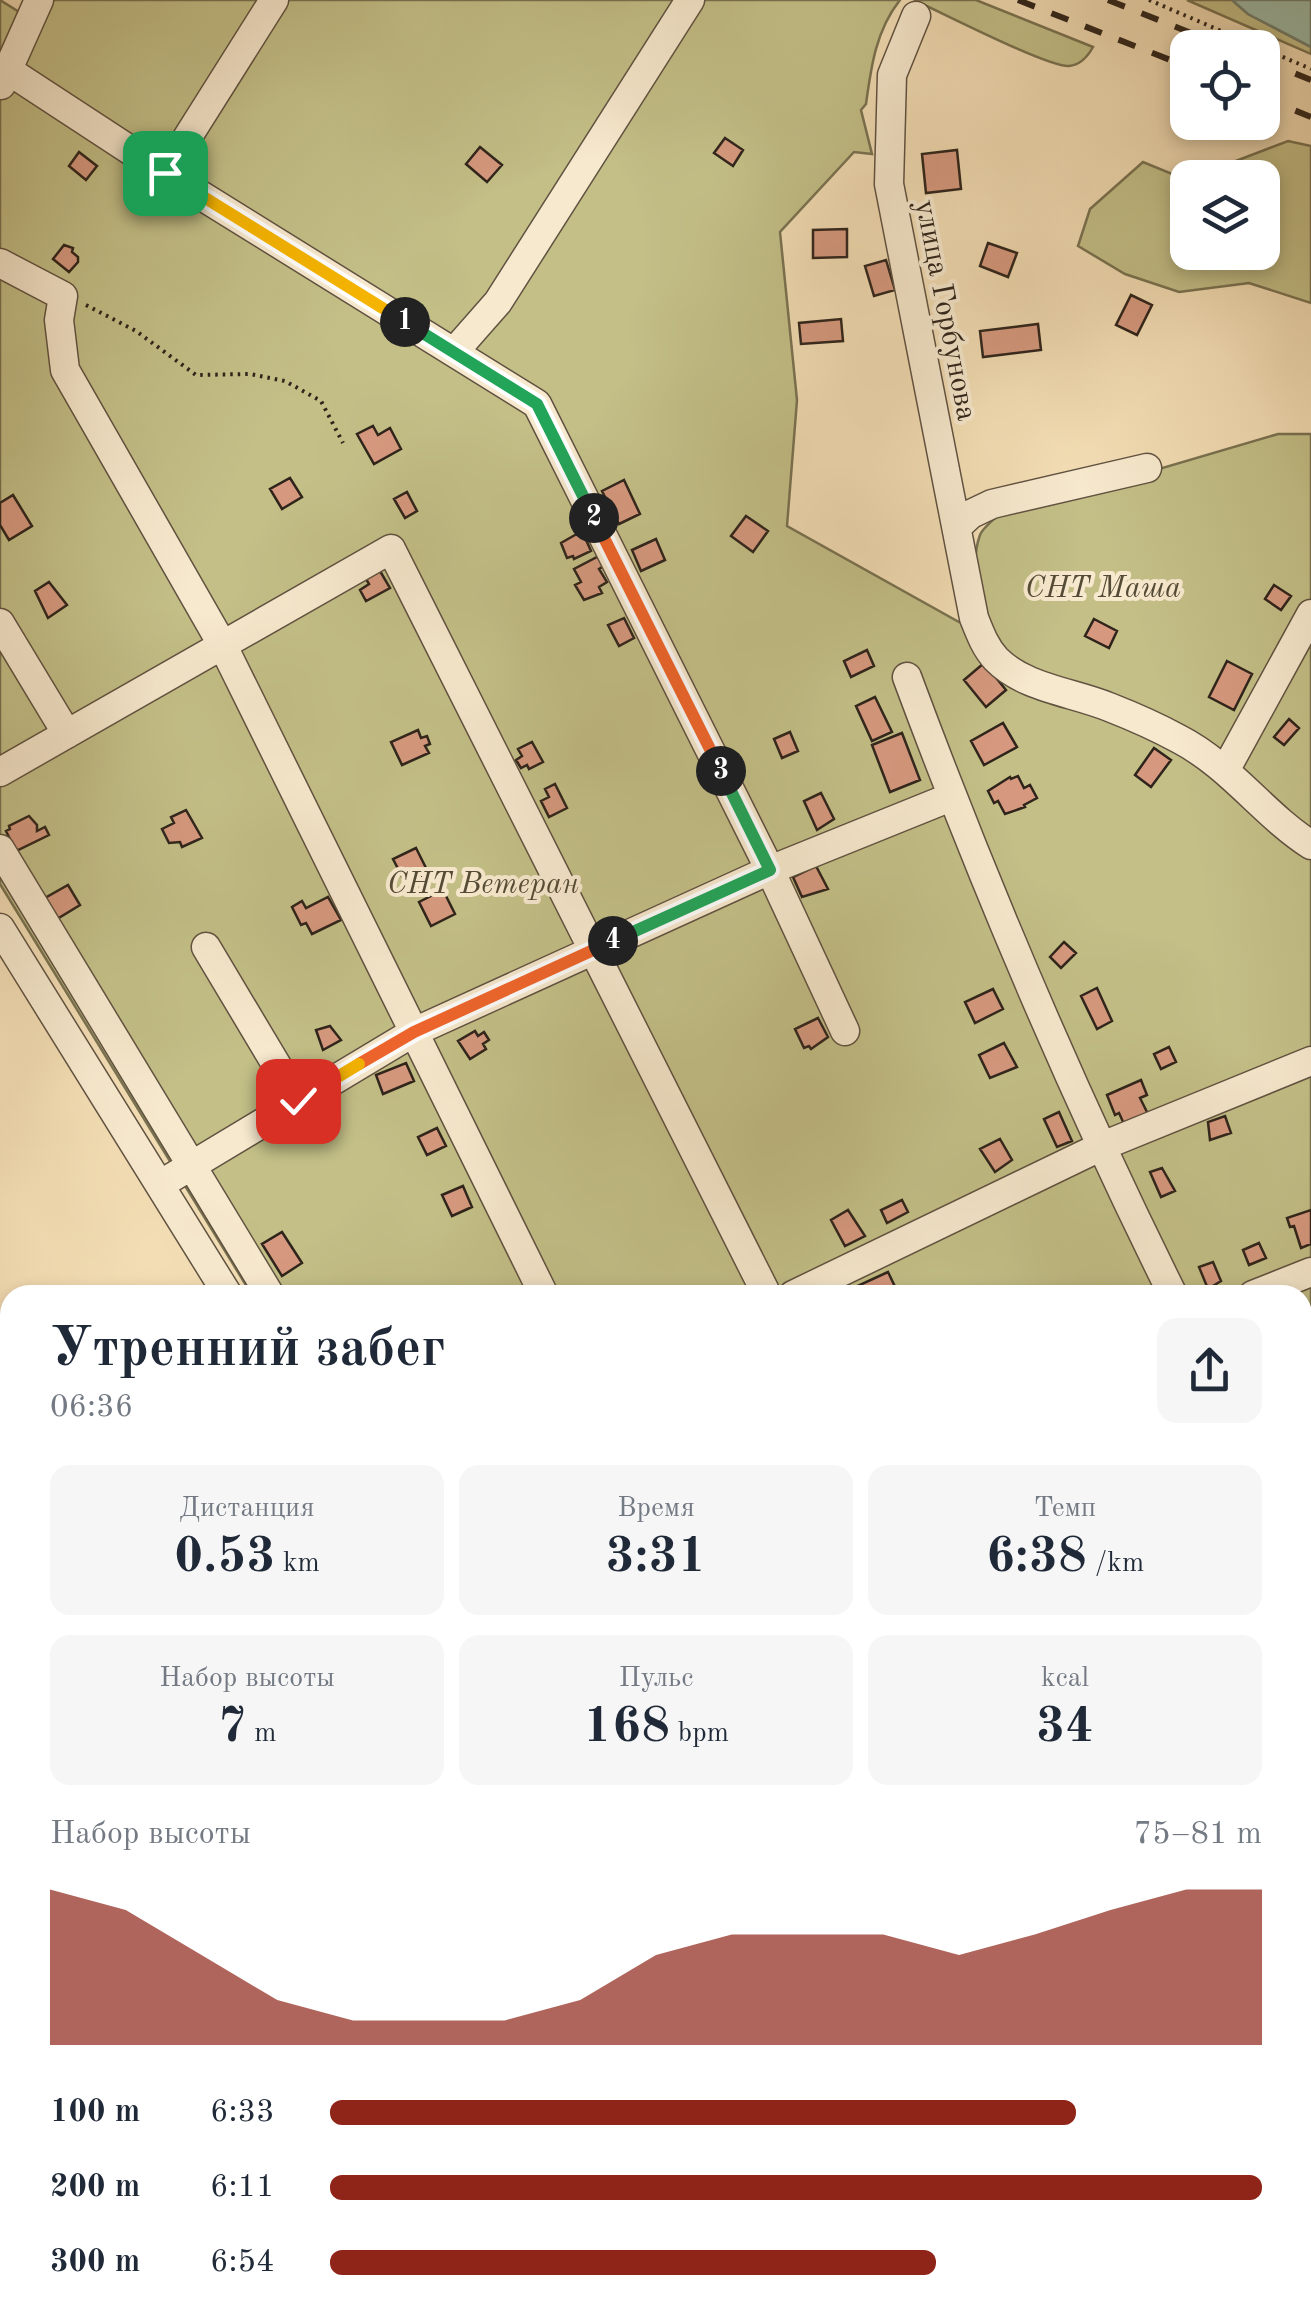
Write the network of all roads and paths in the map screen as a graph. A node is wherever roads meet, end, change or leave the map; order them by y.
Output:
1 (38, 0) edge
2 (274, 0) edge
3 (690, 0) edge
4 (1150, 0) edge
5 (916, 16) dead end
6 (1220, 30) edge
7 (1280, 56) edge
8 (1311, 70) edge
9 (3, 78) edge
10 (165, 173) junction
11 (0, 262) edge
12 (63, 296) junction
13 (454, 352) junction
14 (343, 443) dead end
15 (1148, 468) dead end
16 (957, 527) junction
17 (1311, 614) edge
18 (0, 623) edge
19 (223, 646) junction
20 (907, 677) dead end
21 (68, 734) junction
22 (1226, 769) junction
23 (0, 772) edge
24 (952, 797) junction
25 (1311, 845) edge
26 (0, 849) edge
27 (770, 870) junction
28 (0, 928) edge
29 (206, 946) dead end
30 (593, 950) junction
31 (414, 1032) junction
32 (845, 1032) dead end
33 (1311, 1061) edge
34 (298, 1101) junction
35 (1100, 1147) junction
36 (189, 1165) junction
37 (160, 1184) junction
38 (1311, 1272) edge
39 (222, 1285) edge
40 (264, 1285) edge
41 (539, 1285) edge
42 (762, 1285) edge
43 (813, 1285) edge
44 (1168, 1285) edge
45 (1278, 1285) edge

1 - 9 street
2 - 10 street
3 - 13 street
4 - 6 path
5 - 16 street, улица Горбунова
7 - 8 path
9 - 10 street
10 - 13 street
11 - 12 street
12 - 14 path
12 - 19 street
13 - 27 street
15 - 16 street
16 - 22 street, улица Горбунова
17 - 22 street
18 - 21 street
19 - 21 street
19 - 30 street
19 - 31 street
20 - 24 street
21 - 23 street
22 - 25 street, улица Горбунова
24 - 27 street
24 - 35 street
26 - 36 street
27 - 30 street
27 - 32 street
28 - 37 street
29 - 34 street
30 - 31 street
30 - 42 street
31 - 34 street
31 - 41 street
33 - 35 street
34 - 36 street
35 - 43 street
35 - 44 street
36 - 37 street
36 - 40 street
37 - 39 street
38 - 45 street

